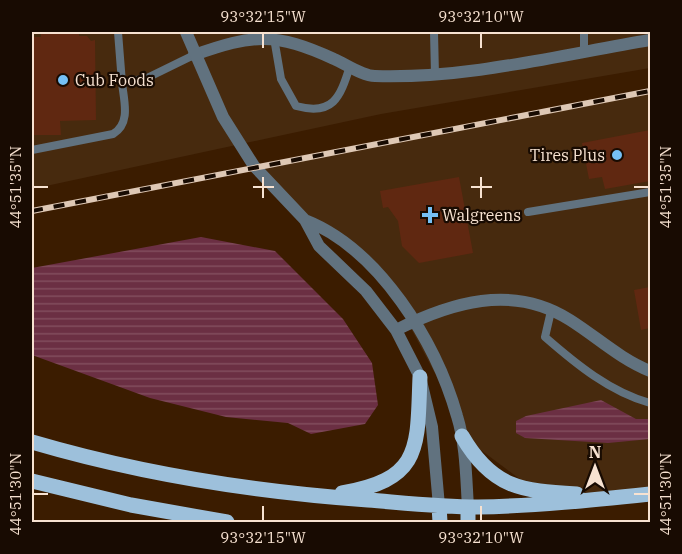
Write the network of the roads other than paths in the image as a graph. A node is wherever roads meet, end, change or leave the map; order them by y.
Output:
1 (118, 32) edge
2 (186, 32) edge
3 (434, 32) edge
4 (584, 32) edge
5 (274, 38) junction
6 (651, 40) edge
7 (584, 51) junction
8 (194, 55) junction
9 (350, 66) junction
10 (435, 75) junction
11 (122, 82) junction
12 (32, 150) edge
13 (651, 192) edge
14 (528, 212) dead end
15 (305, 220) junction
16 (552, 311) junction
17 (414, 321) junction
18 (396, 330) junction
19 (651, 371) edge
20 (420, 377) junction
21 (651, 403) edge
22 (462, 436) junction
23 (32, 442) edge
24 (32, 481) edge
25 (303, 494) junction
26 (651, 494) edge
27 (631, 496) junction
28 (439, 506) junction
29 (468, 515) edge
30 (227, 522) edge
31 (440, 522) edge

1 - 11 lane
2 - 8 street
3 - 10 lane
4 - 7 lane
5 - 8 street
5 - 9 street
5 - 9 lane
6 - 7 street
7 - 10 street
8 - 11 lane
8 - 15 street
9 - 10 street
11 - 12 lane
13 - 14 lane
15 - 17 street
15 - 18 street
16 - 17 street
16 - 19 street
16 - 21 lane
17 - 18 street
17 - 22 street
18 - 20 street
20 - 25 main road
20 - 28 street
22 - 27 main road
22 - 29 street
23 - 25 main road
24 - 30 main road
25 - 28 main road
26 - 27 main road
27 - 29 main road
28 - 29 main road
28 - 31 main road

